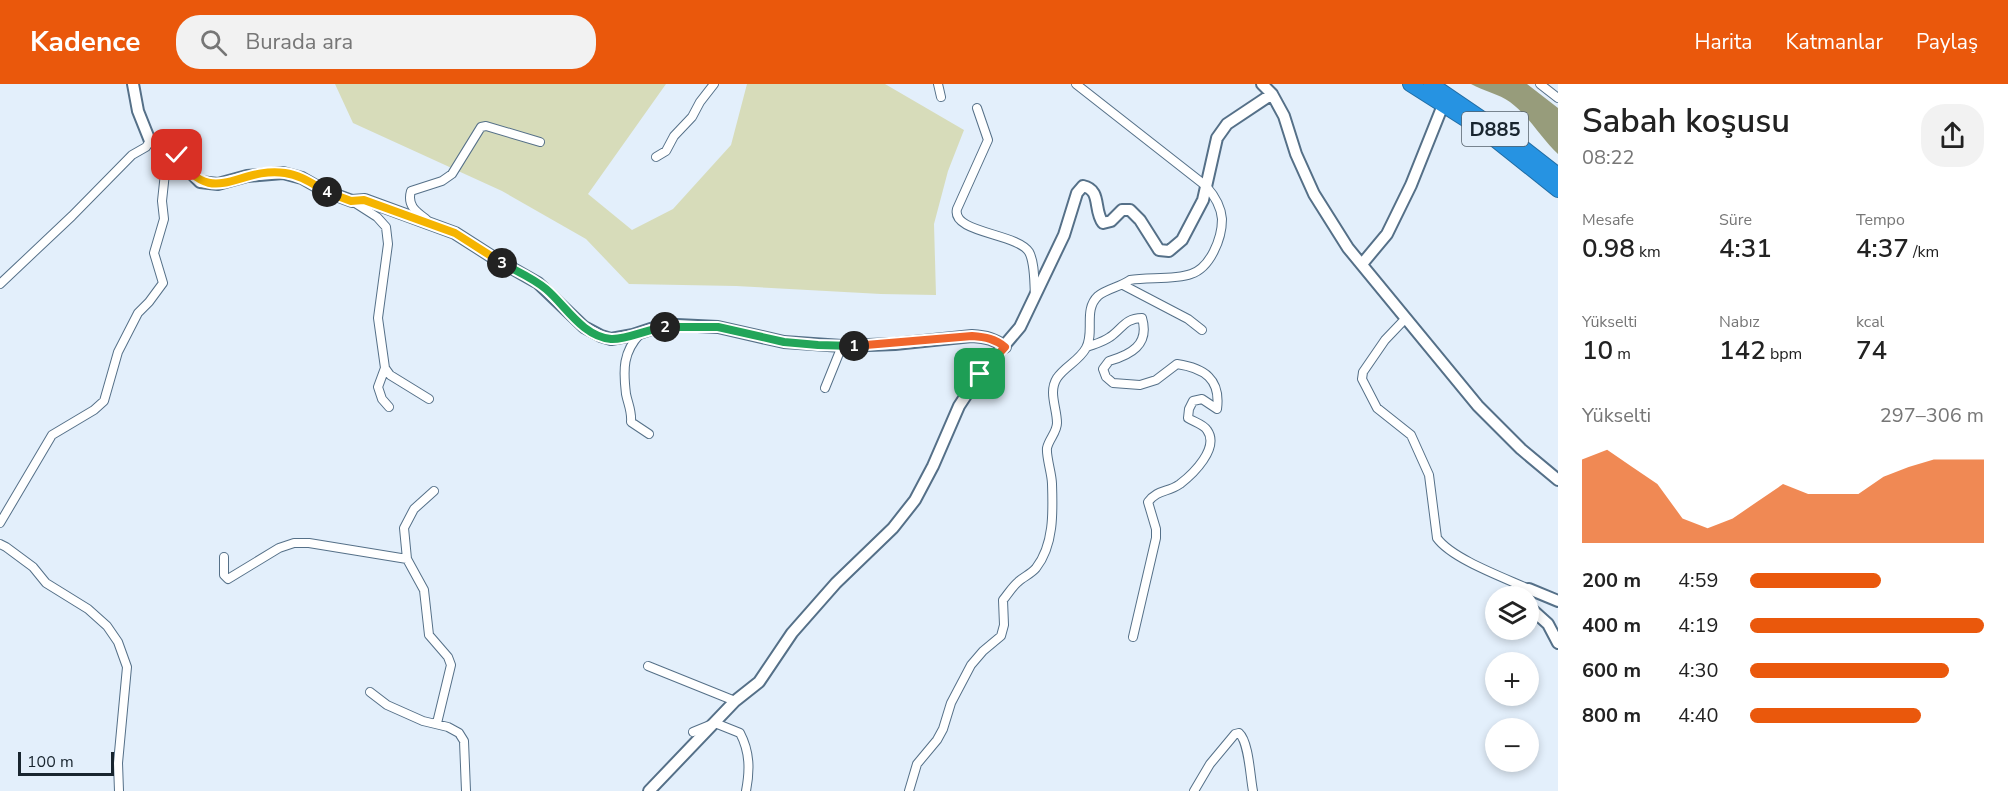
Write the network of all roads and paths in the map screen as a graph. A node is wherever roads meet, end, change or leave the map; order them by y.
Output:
1 (133, 84) edge
2 (714, 84) edge
3 (938, 84) edge
4 (1076, 84) edge
5 (1262, 84) edge
6 (1410, 84) edge
7 (1431, 84) edge
8 (1540, 84) edge
9 (1272, 94) junction
10 (941, 97) dead end
11 (1558, 98) edge
12 (1443, 105) junction
13 (977, 108) dead end
14 (150, 141) junction
15 (540, 142) dead end
16 (168, 145) junction
17 (656, 157) dead end
18 (1558, 175) edge
19 (1206, 186) junction
20 (1558, 190) edge
21 (351, 201) junction
22 (432, 224) junction
23 (1362, 264) junction
24 (0, 284) edge
25 (1123, 285) junction
26 (1035, 296) junction
27 (1406, 318) junction
28 (643, 330) junction
29 (1202, 330) dead end
30 (842, 346) junction
31 (1005, 347) junction
32 (1087, 347) junction
33 (385, 368) junction
34 (825, 388) dead end
35 (429, 399) dead end
36 (389, 407) dead end
37 (649, 434) dead end
38 (1558, 480) edge
39 (434, 491) dead end
40 (0, 523) edge
41 (0, 544) edge
42 (224, 557) dead end
43 (407, 559) junction
44 (1522, 586) edge
45 (1539, 593) edge
46 (1558, 602) edge
47 (1539, 616) edge
48 (1133, 637) dead end
49 (1558, 643) edge
50 (648, 666) dead end
51 (370, 692) dead end
52 (735, 701) junction
53 (437, 723) junction
54 (715, 723) junction
55 (693, 732) dead end
56 (119, 791) edge
57 (466, 791) edge
58 (649, 791) edge
59 (746, 791) edge
60 (909, 791) edge
61 (1194, 791) edge
62 (1253, 791) edge

1 - 14 street
2 - 17 street
3 - 10 street
4 - 19 street
5 - 9 street
6 - 12 highway, D885
7 - 18 highway, D885
8 - 11 street
9 - 19 street
9 - 23 street
12 - 20 highway, D885
12 - 23 street
13 - 26 street
14 - 16 street
14 - 24 street
15 - 22 street
16 - 21 street
16 - 40 street
19 - 25 street
19 - 26 street
21 - 22 street
21 - 33 street
22 - 28 street
23 - 27 street
25 - 29 street
25 - 32 street
26 - 31 street
27 - 38 street
27 - 44 street
28 - 30 street
28 - 37 street
30 - 31 street
30 - 34 street
31 - 52 street
32 - 48 street
32 - 60 street
33 - 35 street
33 - 36 street
39 - 43 street
41 - 56 street
42 - 43 street
43 - 53 street
45 - 46 street
47 - 49 street
50 - 52 street
51 - 53 street
52 - 54 street
53 - 57 street
54 - 55 street
54 - 58 street
54 - 59 street
61 - 62 street

